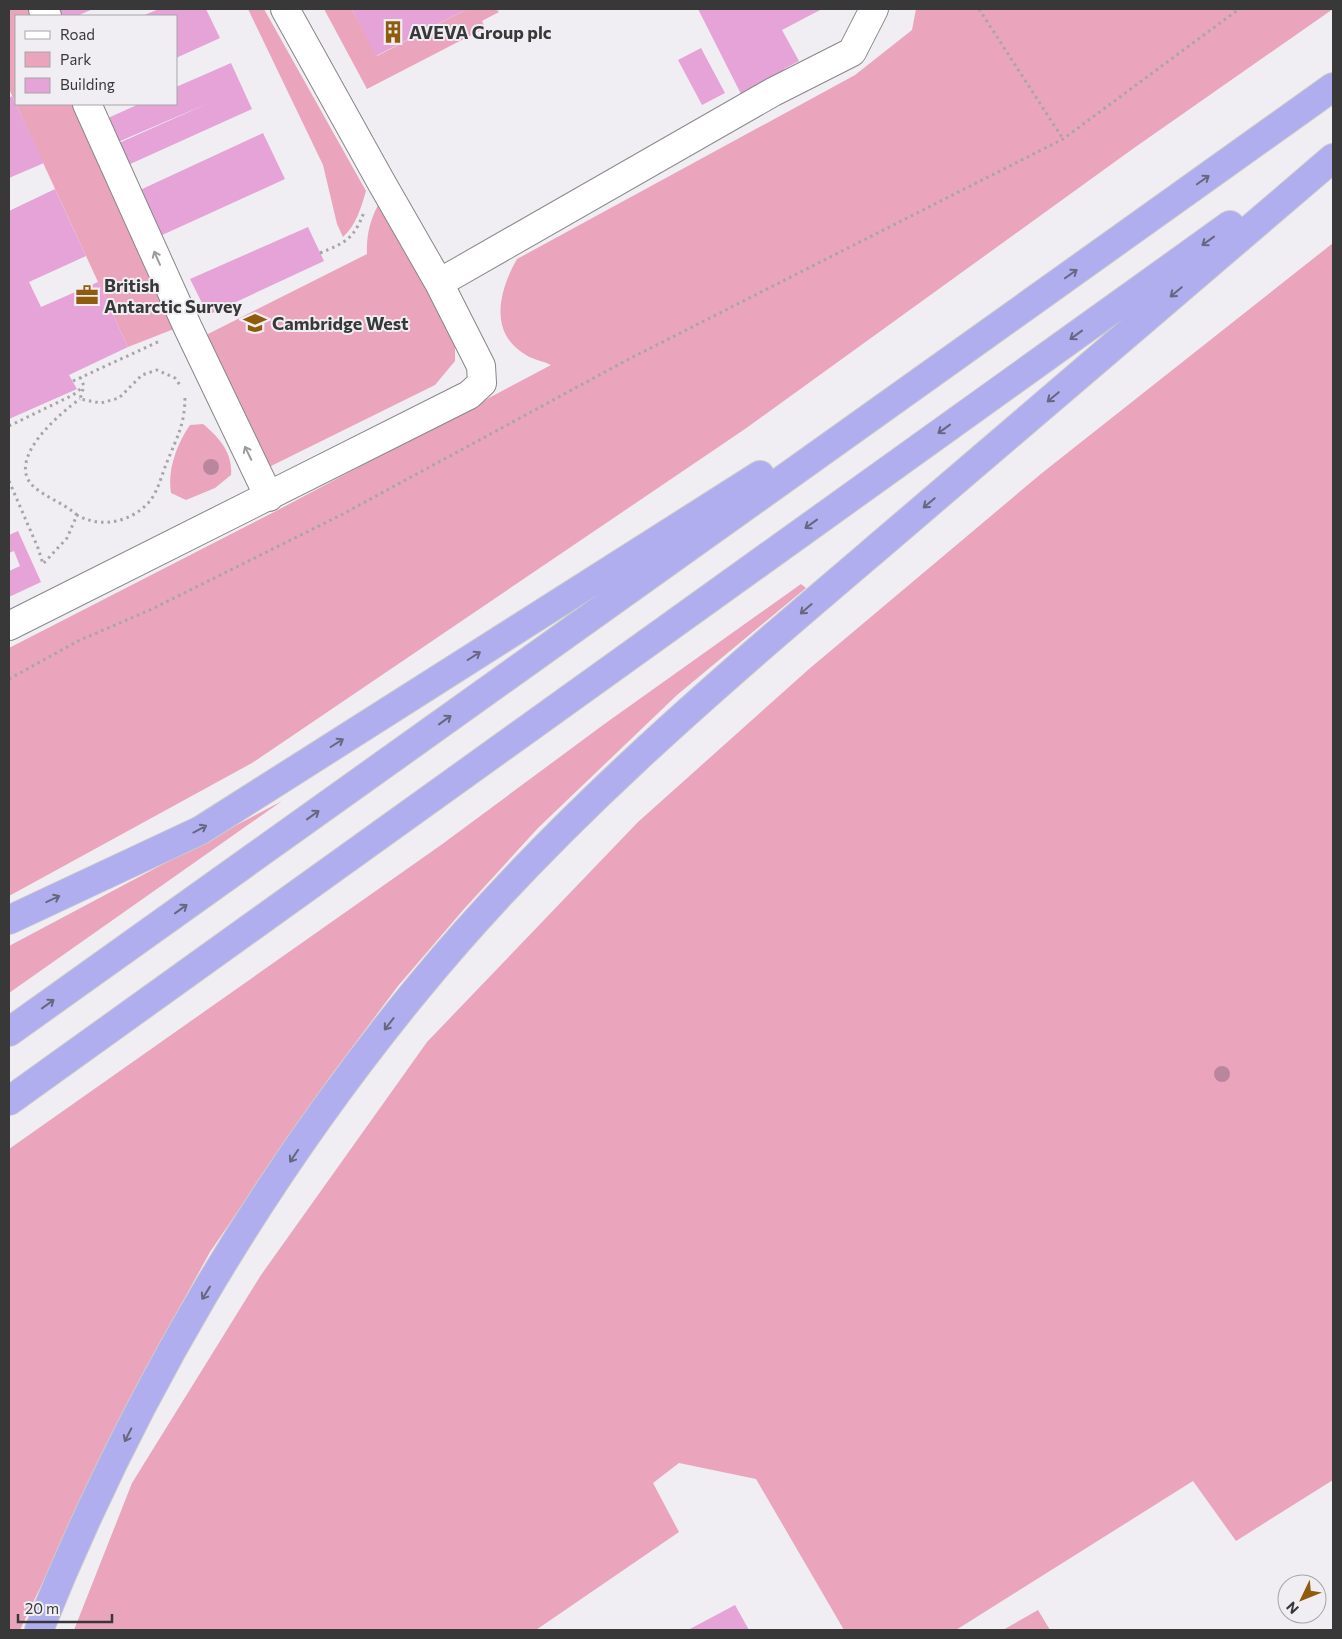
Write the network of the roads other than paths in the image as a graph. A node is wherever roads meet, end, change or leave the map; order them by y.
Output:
1 (285, 9) edge
2 (874, 9) edge
3 (1333, 87) edge
4 (87, 105) edge
5 (1333, 151) edge
6 (1333, 158) edge
7 (440, 283) junction
8 (1031, 302) junction
9 (269, 497) junction
10 (9, 626) edge
11 (9, 920) edge
12 (9, 1032) edge
13 (9, 1101) edge
14 (39, 1630) edge

1 - 7 lane
2 - 7 lane
8 -> 3 highway
9 -> 4 lane
5 -> 13 highway
6 -> 14 highway
7 - 9 lane
11 -> 8 highway
12 -> 8 highway
9 - 10 lane

